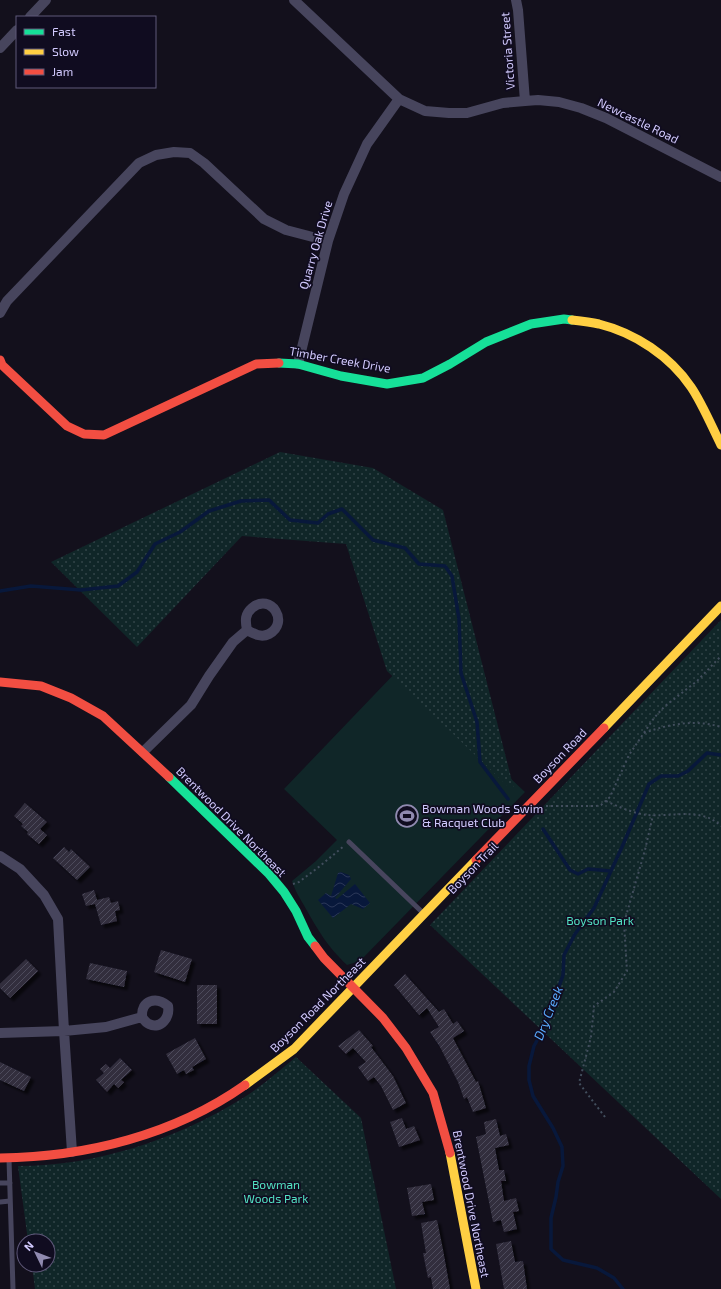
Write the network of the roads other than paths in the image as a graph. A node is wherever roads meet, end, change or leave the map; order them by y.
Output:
1 (46, 0) edge
2 (294, 0) edge
3 (516, 0) edge
4 (31, 16) edge
5 (16, 31) edge
6 (0, 48) edge
7 (398, 99) junction
8 (524, 101) junction
9 (721, 178) edge
10 (328, 241) junction
11 (0, 313) edge
12 (0, 360) edge
13 (298, 364) junction
14 (721, 445) edge
15 (721, 606) edge
16 (247, 630) dead end
17 (0, 682) edge
18 (143, 752) junction
19 (349, 842) road end
20 (0, 856) edge
21 (424, 914) junction
22 (416, 923) joint
23 (353, 988) junction
24 (142, 1017) dead end
25 (64, 1032) junction
26 (0, 1033) edge
27 (72, 1152) junction
28 (4, 1158) edge
29 (0, 1183) edge
30 (10, 1183) junction
31 (10, 1201) junction
32 (0, 1202) edge
33 (13, 1289) edge
34 (476, 1289) edge

1 - 4 street
2 - 7 street, Newcastle Road
3 - 8 street, Victoria Street
5 - 6 street
7 - 8 street, Newcastle Road
7 - 10 street, Quarry Oak Drive
8 - 9 street, Newcastle Road
10 - 11 street
10 - 13 street, Quarry Oak Drive
12 - 13 street, Timber Creek Drive
13 - 14 street, Timber Creek Drive
15 - 21 street, Boyson Road
16 - 18 street
17 - 18 street, Brentwood Drive Northeast
18 - 23 street, Brentwood Drive Northeast
19 - 21 lane
20 - 25 street
21 - 22 street, Boyson Road
22 - 23 street, Boyson Road Northeast
23 - 27 street, Boyson Road Northeast
23 - 34 street, Brentwood Drive Northeast
24 - 25 street
25 - 26 street
25 - 27 street
27 - 28 street, Boyson Road Northeast
28 - 30 lane
29 - 30 lane
30 - 31 lane
31 - 32 lane
31 - 33 lane

